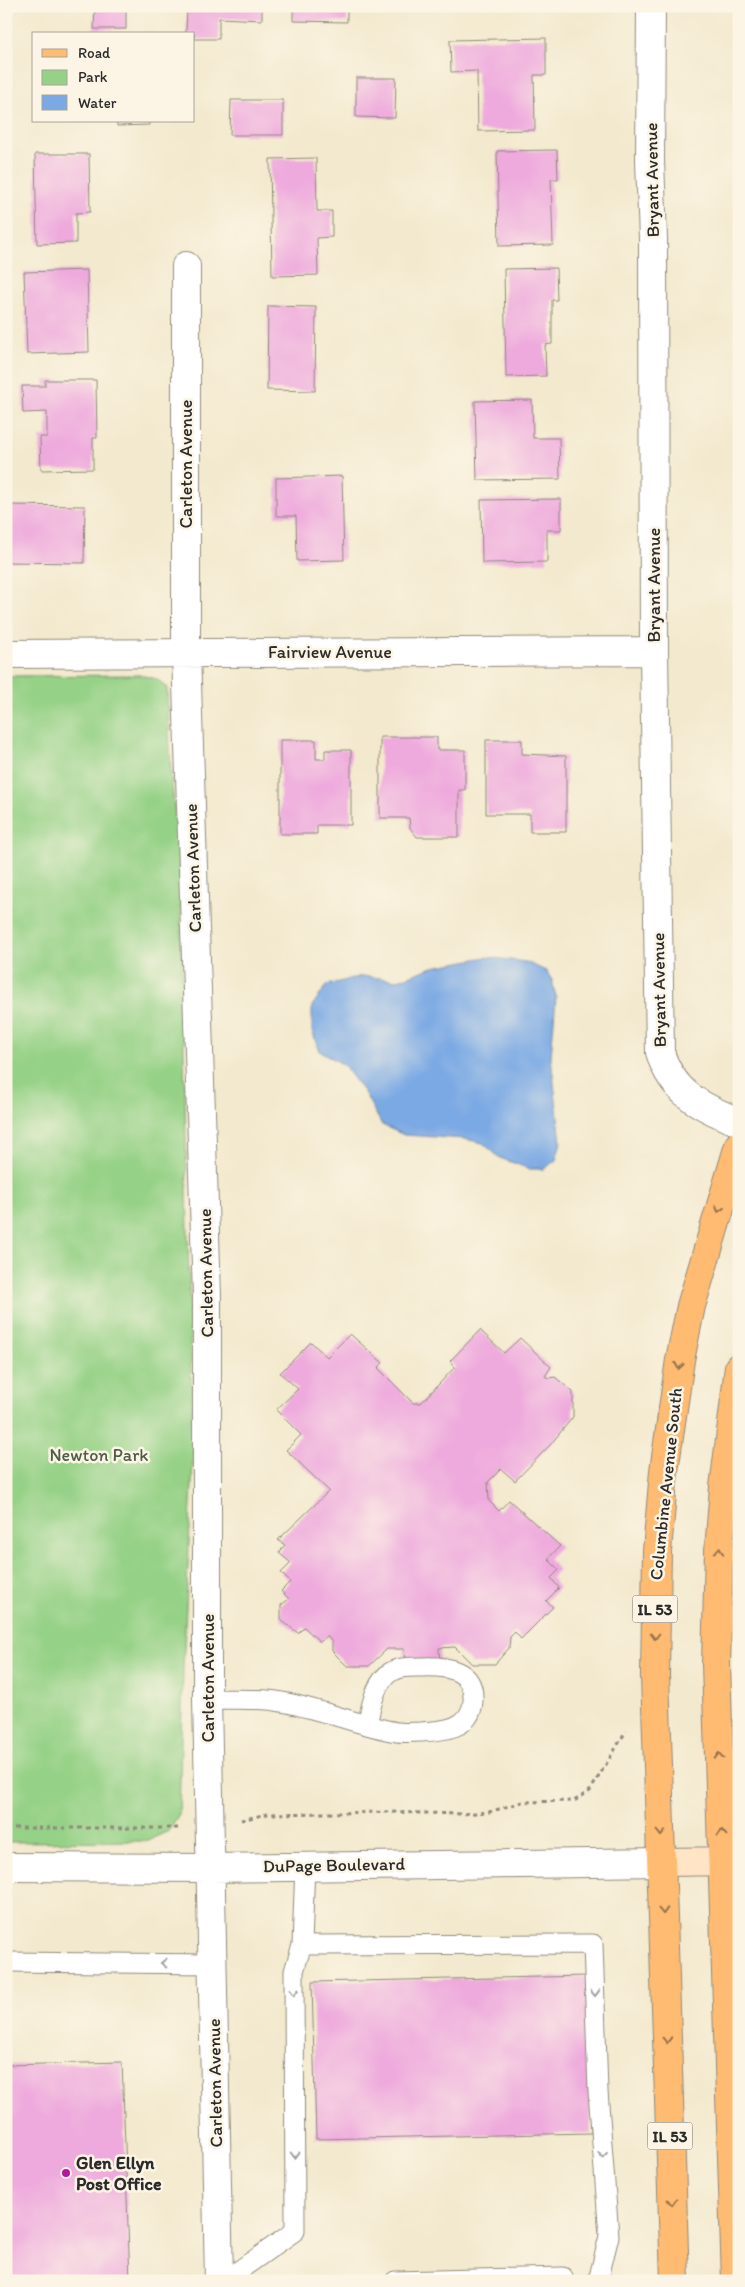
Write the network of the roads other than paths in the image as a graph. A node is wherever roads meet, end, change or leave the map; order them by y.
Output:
1 (651, 6) edge
2 (186, 266) dead end
3 (654, 651) junction
4 (186, 653) junction
5 (6, 654) edge
6 (739, 1122) edge
7 (739, 1145) edge
8 (739, 1368) edge
9 (207, 1699) junction
10 (367, 1724) junction
11 (731, 1861) edge
12 (662, 1862) junction
13 (305, 1865) junction
14 (6, 1867) edge
15 (211, 1868) junction
16 (302, 1945) junction
17 (6, 1962) edge
18 (213, 1964) junction
19 (563, 2277) dead end
20 (218, 2281) edge
21 (224, 2281) edge
22 (395, 2281) edge
23 (598, 2281) edge
24 (675, 2281) edge
25 (736, 2281) edge

1 - 3 street, Bryant Avenue
2 - 4 street, Carleton Avenue
3 - 4 street, Fairview Avenue
3 - 6 street, Bryant Avenue
4 - 5 street, Fairview Avenue
4 - 9 street, Carleton Avenue
7 -> 12 main road, Columbine Avenue South / IL 53
11 -> 8 main road
9 - 10 lane
9 - 15 street, Carleton Avenue
10 - 10 lane
11 - 12 street
11 - 25 main road
12 - 13 street, DuPage Boulevard
12 -> 24 main road, IL 53
13 - 15 street, DuPage Boulevard
13 - 16 lane
14 - 15 street, DuPage Boulevard
15 - 18 street, Carleton Avenue
16 -> 21 lane
16 -> 23 lane
18 -> 17 lane
18 - 20 street, Carleton Avenue
19 - 22 lane

